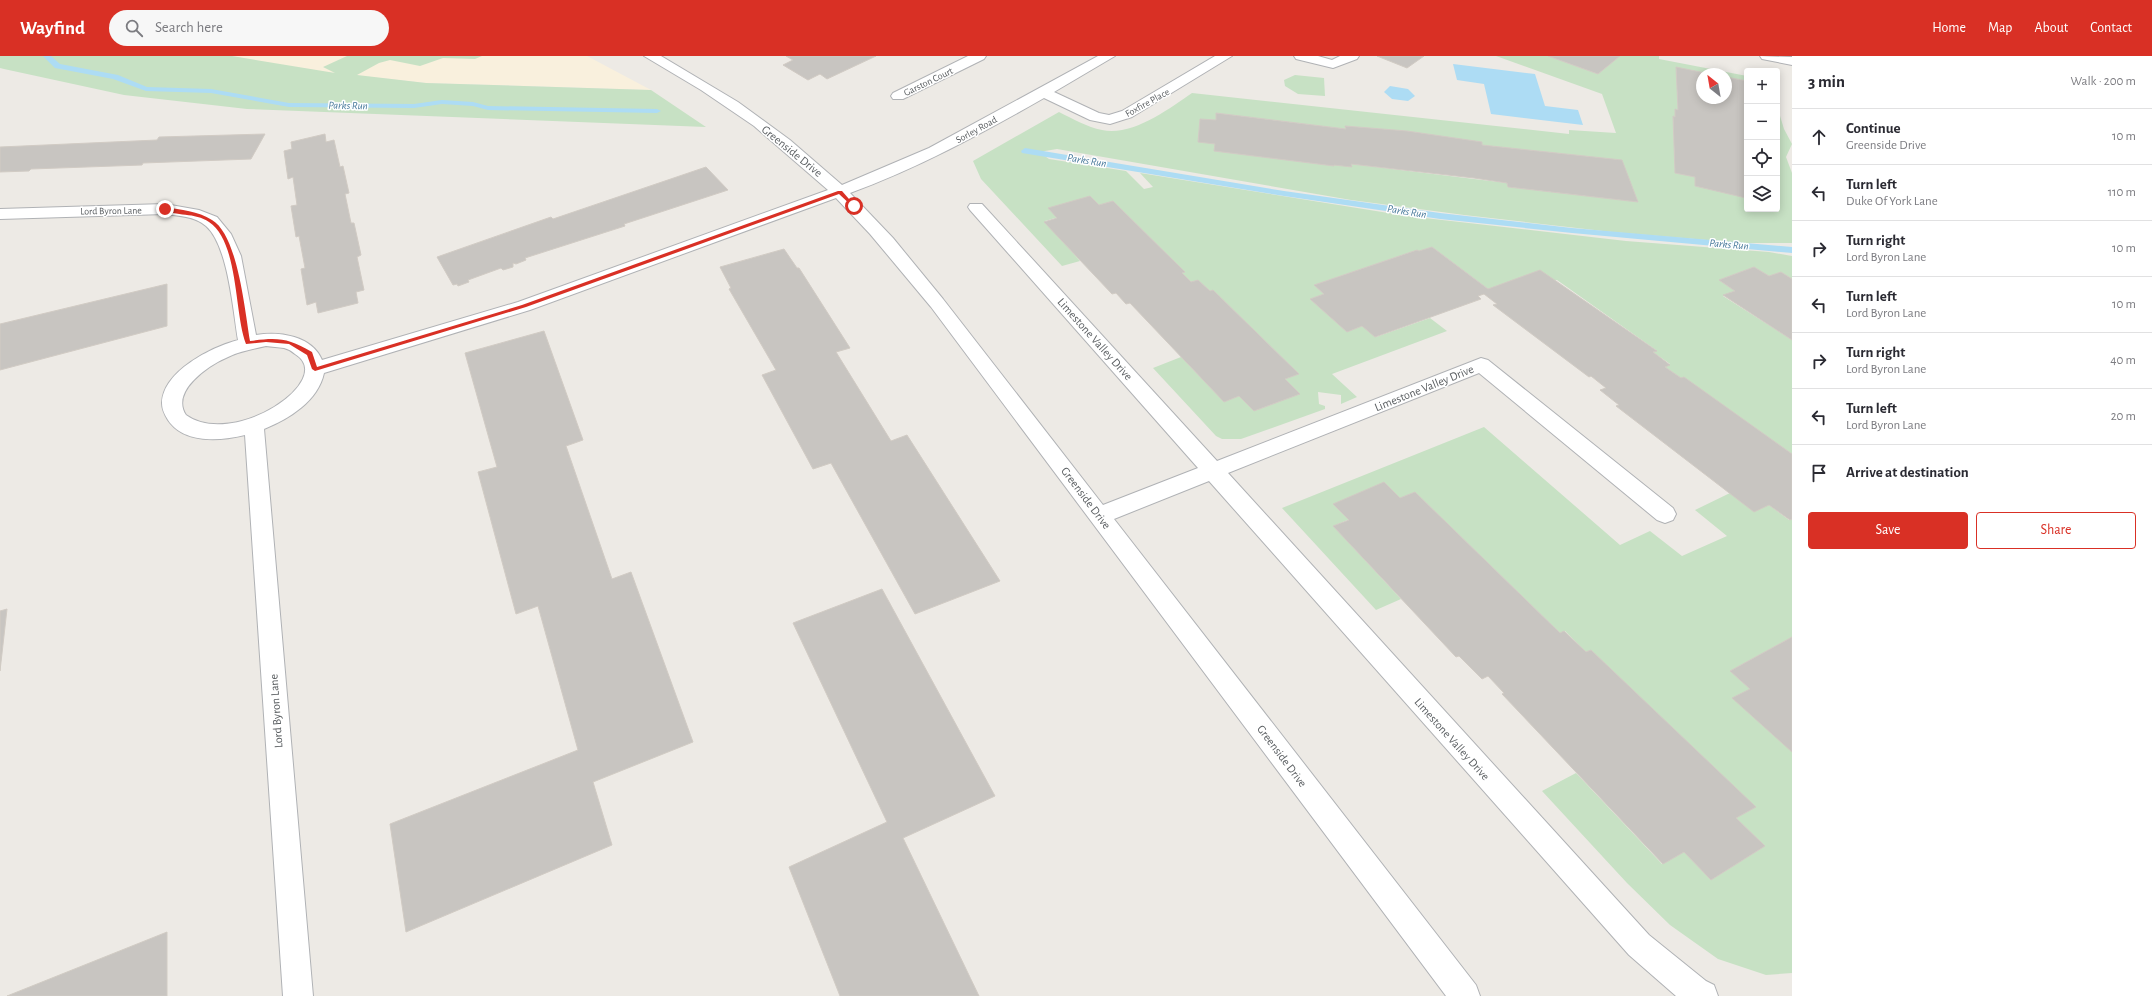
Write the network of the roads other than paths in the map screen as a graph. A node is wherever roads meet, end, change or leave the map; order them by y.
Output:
1 (651, 56) edge
2 (979, 56) edge
3 (1108, 56) edge
4 (1225, 56) edge
5 (1301, 56) edge
6 (1352, 56) edge
7 (1767, 56) edge
8 (1792, 61) edge
9 (1042, 92) junction
10 (898, 96) dead end
11 (840, 192) junction
12 (976, 207) dead end
13 (0, 214) edge
14 (248, 343) junction
15 (315, 369) junction
16 (254, 426) junction
17 (1213, 471) junction
18 (1665, 514) dead end
19 (1099, 516) junction
20 (1458, 994) edge
21 (298, 996) edge
22 (1703, 996) edge

1 - 11 street, Greenside Drive
2 - 10 street, Garston Court
3 - 9 street, Sorley Road
4 - 9 street, Foxfire Place
5 - 6 street
7 - 8 street
9 - 11 street, Sorley Road
11 - 15 street, Sorley Road
11 - 19 street, Greenside Drive
12 - 17 street, Limestone Valley Drive
13 - 14 street, Lord Byron Lane
14 - 15 street
14 - 16 street
15 - 16 street
16 - 21 street, Lord Byron Lane
17 - 18 street, Limestone Valley Drive
17 - 19 street, Limestone Valley Drive
17 - 22 street, Limestone Valley Drive
19 - 20 street, Greenside Drive

